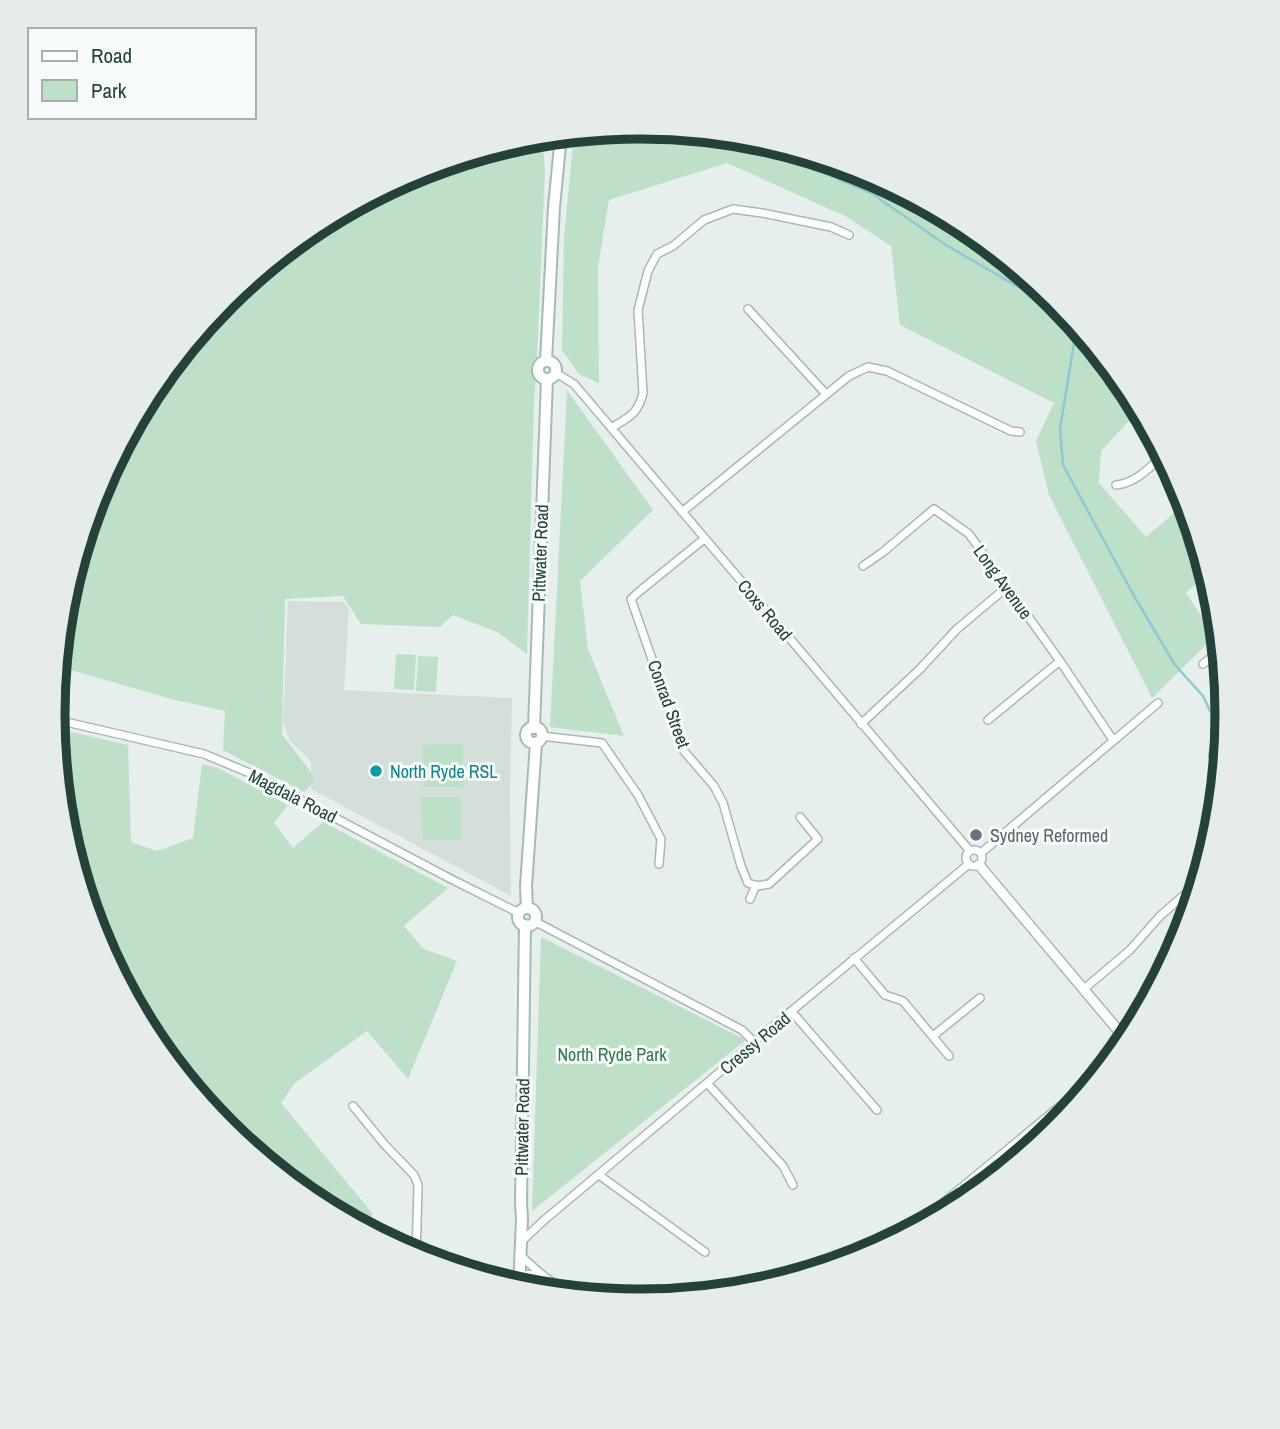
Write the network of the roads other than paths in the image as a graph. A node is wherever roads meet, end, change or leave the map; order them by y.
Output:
1 (560, 145) edge
2 (849, 235) dead end
3 (748, 309) dead end
4 (551, 376) junction
5 (826, 394) junction
6 (611, 428) junction
7 (1020, 432) dead end
8 (1156, 461) edge
9 (1116, 485) dead end
10 (682, 512) junction
11 (704, 538) junction
12 (863, 566) dead end
13 (1007, 587) junction
14 (1212, 657) edge
15 (1060, 661) junction
16 (1203, 664) dead end
17 (1158, 703) dead end
18 (988, 720) dead end
19 (65, 722) edge
20 (861, 724) junction
21 (537, 735) junction
22 (1113, 740) junction
23 (800, 817) dead end
24 (970, 851) junction
25 (981, 853) junction
26 (659, 864) dead end
27 (969, 864) junction
28 (979, 865) junction
29 (756, 886) junction
30 (1187, 892) edge
31 (751, 899) dead end
32 (523, 911) junction
33 (530, 923) junction
34 (854, 958) junction
35 (1084, 989) junction
36 (979, 998) dead end
37 (792, 1012) junction
38 (1119, 1032) edge
39 (933, 1036) junction
40 (754, 1042) junction
41 (949, 1056) dead end
42 (707, 1083) junction
43 (1063, 1104) edge
44 (353, 1106) dead end
45 (877, 1110) dead end
46 (598, 1175) junction
47 (793, 1185) dead end
48 (521, 1203) junction
49 (939, 1206) edge
50 (523, 1219) junction
51 (542, 1222) junction
52 (521, 1242) junction
53 (416, 1244) edge
54 (705, 1252) dead end
55 (521, 1255) junction
56 (540, 1273) junction
57 (517, 1276) edge
58 (518, 1277) edge
59 (524, 1278) edge
60 (553, 1283) edge

1 - 4 main road, Pittwater Road
2 - 6 street
3 - 5 street
4 - 6 street, Coxs Road
4 - 21 main road, Pittwater Road
5 - 7 street
5 - 10 street
6 - 10 street, Coxs Road
8 - 9 street
10 - 11 street, Coxs Road
11 - 20 street, Coxs Road
11 - 29 street, Conrad Street
12 - 13 street, Long Avenue
13 - 15 street, Long Avenue
13 - 20 street
14 - 16 street
15 - 18 street
15 - 22 street, Long Avenue
17 - 22 street
19 - 32 street, Magdala Road
20 - 24 street, Coxs Road
21 - 26 street
21 - 32 main road, Pittwater Road
22 - 25 street
23 - 29 street
24 - 25 street
24 - 27 street
25 - 28 street
27 - 28 street
27 - 34 street, Cressy Road
28 - 35 street
29 - 31 street
30 - 35 street
32 - 33 main road
33 - 40 street
33 - 48 main road, Pittwater Road
34 - 37 street, Cressy Road
34 - 39 street
35 - 38 street
36 - 39 street
37 - 40 street, Cressy Road
37 - 45 street
39 - 41 street
40 - 42 street, Cressy Road
42 - 46 street, Cressy Road
42 - 47 street
43 - 49 street
44 - 53 street
46 - 51 street, Cressy Road
46 - 54 street
48 - 50 main road, Pittwater Road
48 - 57 main road, Pittwater Road
50 - 51 street
50 - 52 main road, Pittwater Road
51 - 52 street, Cressy Road
52 - 55 main road, Pittwater Road
55 - 56 street
55 - 58 main road, Pittwater Road
56 - 59 street
56 - 60 street

